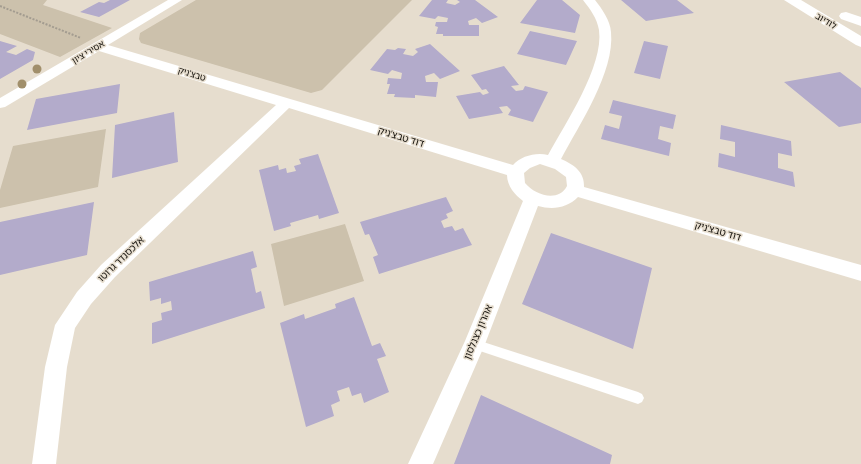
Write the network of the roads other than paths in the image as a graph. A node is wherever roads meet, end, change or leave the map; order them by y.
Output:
1 (176, 0) edge
2 (589, 0) edge
3 (791, 0) edge
4 (841, 13) dead end
5 (861, 23) edge
6 (861, 42) edge
7 (97, 46) junction
8 (286, 103) junction
9 (0, 104) edge
10 (552, 161) junction
11 (516, 172) junction
12 (574, 190) junction
13 (533, 198) junction
14 (861, 273) edge
15 (474, 344) junction
16 (638, 398) dead end
17 (44, 464) edge
18 (420, 464) edge

1 - 7 street, אסירי ציון
2 - 10 street
3 - 6 main road, לודיוב
4 - 5 main road, לודיוב
7 - 8 street, טבצ'ניק
7 - 9 street, אסירי ציון
8 - 11 street, דוד טבצ'ניק
8 - 17 street, אלכסנדר גרוטו
10 - 11 street
10 - 12 street
11 - 13 street
12 - 13 street
12 - 14 street, דוד טבצ'ניק
13 - 15 street, אהרון כצנלסון
15 - 16 lane
15 - 18 street, אהרון כצנלסון

